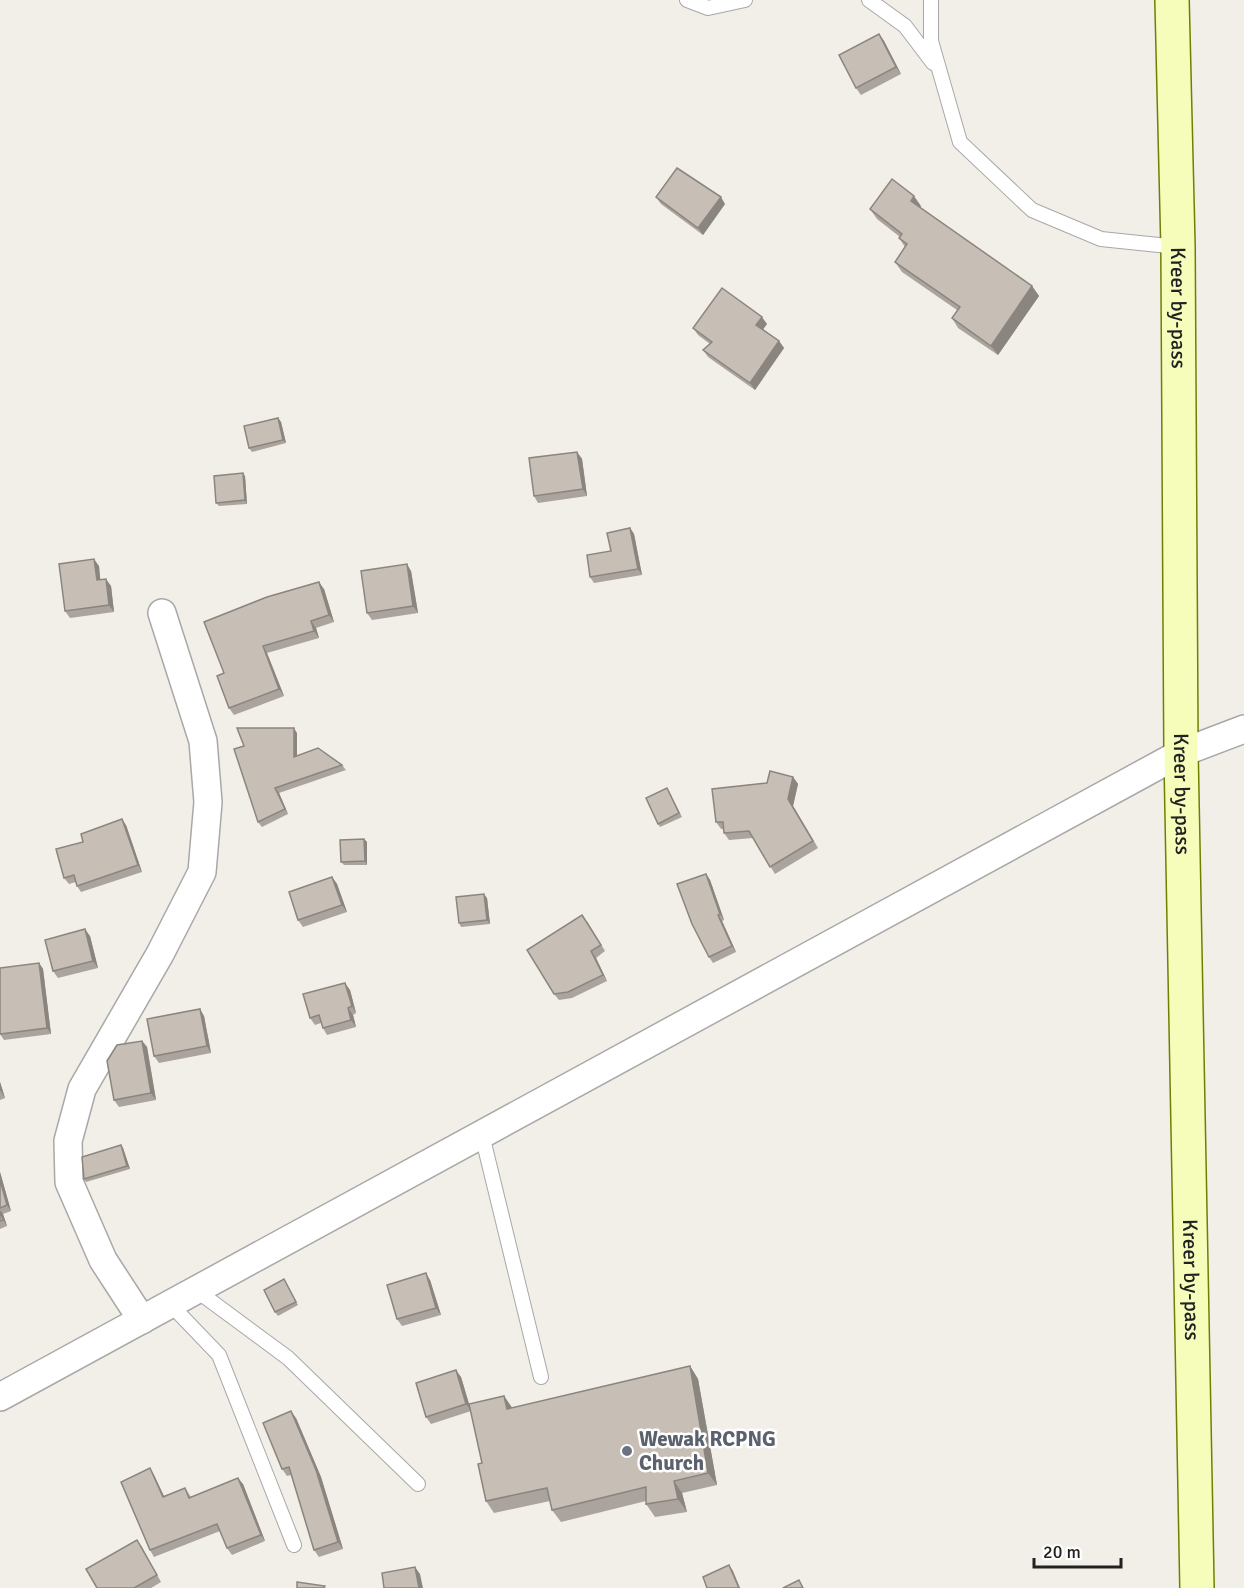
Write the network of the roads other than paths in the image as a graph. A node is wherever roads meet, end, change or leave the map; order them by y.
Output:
1 (687, 0) edge
2 (745, 0) edge
3 (869, 0) edge
4 (932, 0) edge
5 (1172, 0) edge
6 (939, 71) junction
7 (1178, 247) junction
8 (162, 613) dead end
9 (1244, 729) edge
10 (1181, 753) junction
11 (482, 1135) junction
12 (196, 1290) junction
13 (171, 1305) junction
14 (142, 1320) junction
15 (541, 1377) dead end
16 (0, 1397) edge
17 (418, 1484) dead end
18 (294, 1545) dead end
19 (1197, 1588) edge

1 - 2 lane
3 - 6 lane
4 - 6 lane
5 - 7 main road, Kreer by-pass
6 - 7 lane
7 - 10 main road, Kreer by-pass
8 - 14 street
9 - 10 street
10 - 11 street
10 - 19 main road, Kreer by-pass
11 - 12 street
11 - 15 lane
12 - 13 street
12 - 17 lane
13 - 14 street
13 - 18 lane
14 - 16 street

